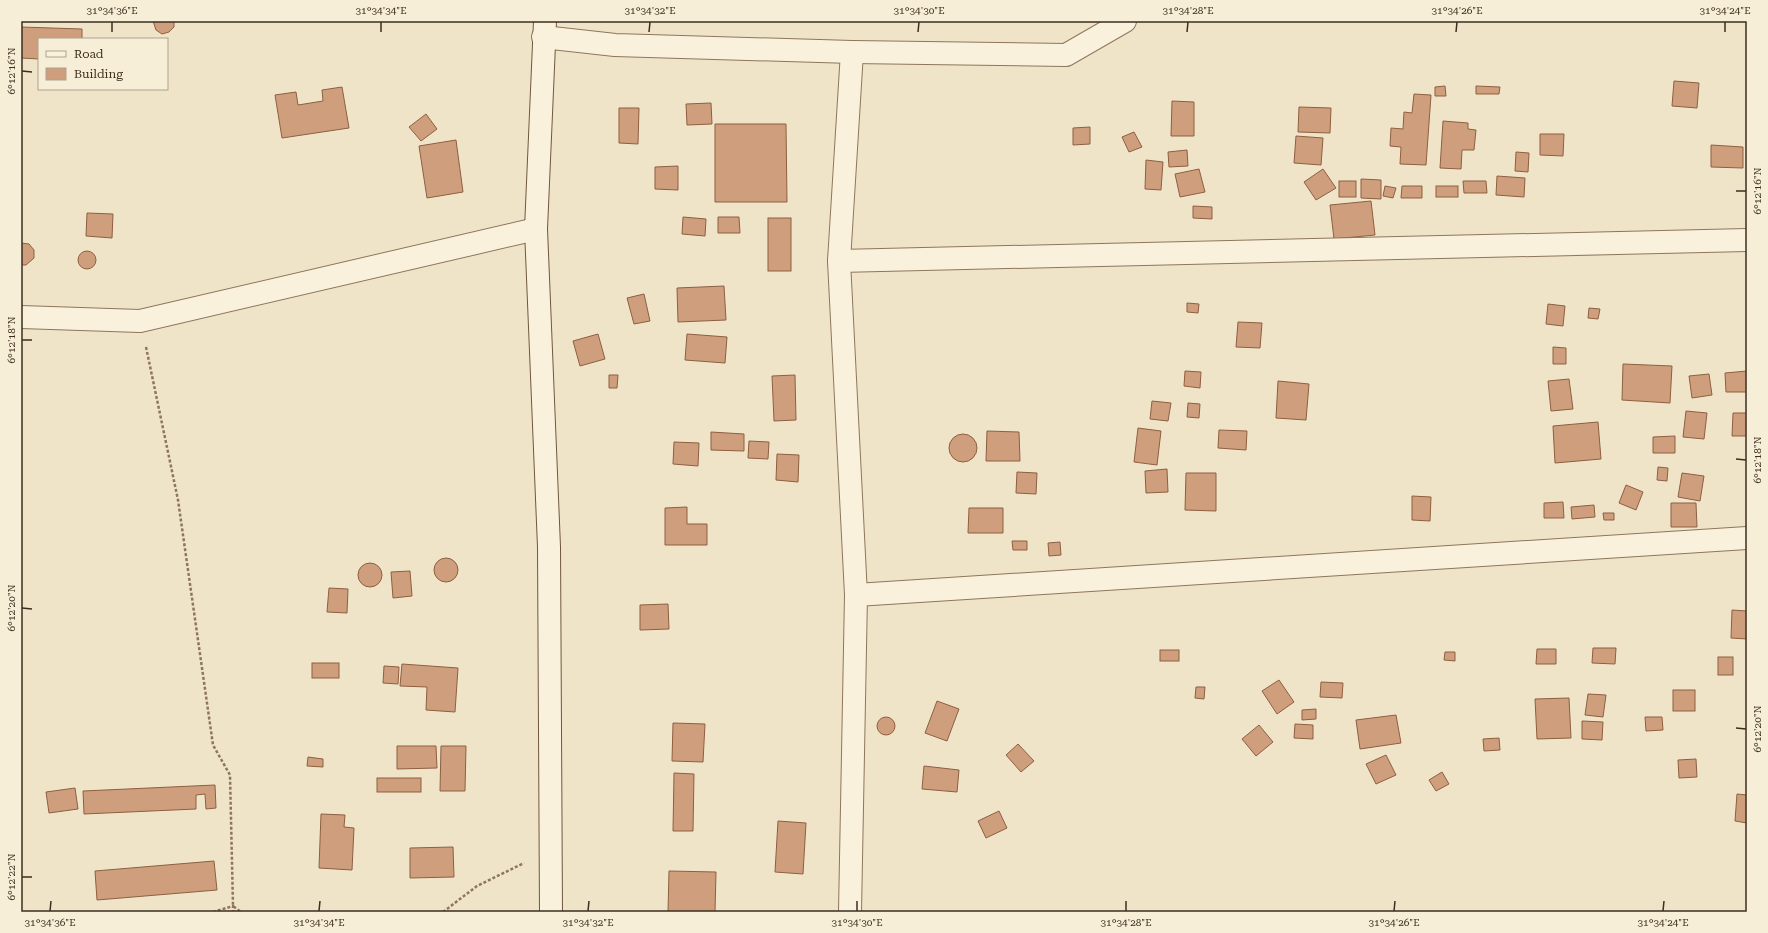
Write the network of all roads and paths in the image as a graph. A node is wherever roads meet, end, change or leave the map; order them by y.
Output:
1 (1125, 21) edge
2 (544, 29) edge
3 (852, 52) junction
4 (536, 229) junction
5 (1747, 240) edge
6 (839, 261) junction
7 (21, 317) edge
8 (140, 321) junction
9 (1747, 538) edge
10 (856, 595) junction
11 (550, 851) junction
12 (233, 906) junction
13 (213, 912) edge
14 (233, 912) edge
15 (241, 912) edge
16 (443, 912) edge
17 (551, 912) edge
18 (850, 912) edge

1 - 3 street
2 - 3 street
2 - 4 street
3 - 6 street
4 - 8 street
4 - 11 street
5 - 6 street
6 - 10 street
7 - 8 street
8 - 12 path
9 - 10 street
10 - 18 street
11 - 16 path
11 - 17 street
12 - 13 path
12 - 14 path
12 - 15 path

